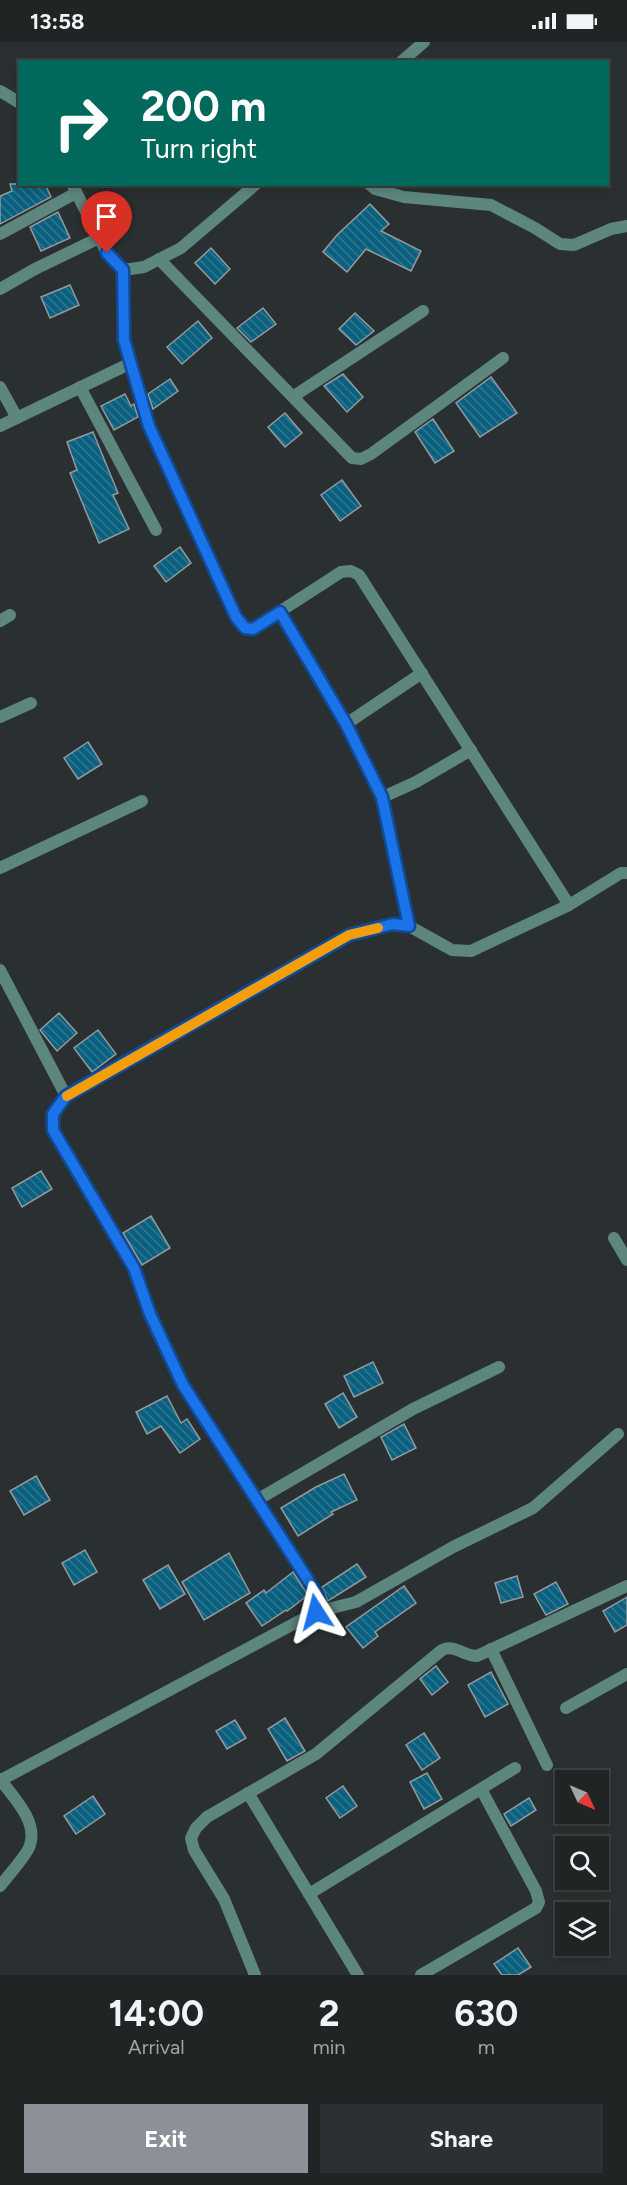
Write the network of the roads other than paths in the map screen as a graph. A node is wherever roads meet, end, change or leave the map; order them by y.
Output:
1 (424, 42) edge
2 (403, 60) edge
3 (0, 91) edge
4 (18, 102) edge
5 (254, 186) edge
6 (371, 186) edge
7 (74, 189) edge
8 (627, 226) edge
9 (0, 234) edge
10 (99, 238) junction
11 (159, 259) junction
12 (123, 270) junction
13 (0, 289) edge
14 (423, 311) dead end
15 (503, 358) dead end
16 (131, 363) junction
17 (0, 387) edge
18 (80, 387) junction
19 (294, 396) junction
20 (17, 418) junction
21 (0, 426) edge
22 (156, 530) dead end
23 (280, 612) junction
24 (422, 673) junction
25 (31, 702) dead end
26 (0, 717) edge
27 (346, 724) junction
28 (471, 750) junction
29 (382, 797) junction
30 (142, 801) dead end
31 (0, 868) edge
32 (627, 873) edge
33 (569, 906) junction
34 (409, 926) junction
35 (0, 970) edge
36 (66, 1096) junction
37 (614, 1238) dead end
38 (627, 1260) edge
39 (499, 1367) dead end
40 (618, 1434) dead end
41 (257, 1500) junction
42 (627, 1586) edge
43 (316, 1612) junction
44 (491, 1649) junction
45 (627, 1674) edge
46 (566, 1708) dead end
47 (547, 1765) dead end
48 (516, 1768) dead end
49 (0, 1780) edge
50 (481, 1789) junction
51 (248, 1793) junction
52 (0, 1886) edge
53 (309, 1894) junction
54 (355, 1974) edge
55 (255, 1975) edge
56 (421, 1975) edge

1 - 2 street
3 - 4 street
5 - 11 street
6 - 8 street
7 - 9 street
7 - 10 street
10 - 12 street
10 - 13 street
11 - 12 street
11 - 19 street
12 - 16 street
14 - 19 street
15 - 19 street
16 - 18 street
16 - 23 street
17 - 20 street
18 - 20 street
18 - 22 street
20 - 21 street
23 - 24 street
23 - 27 street
24 - 27 street
24 - 28 street
25 - 26 street
27 - 29 street
28 - 29 street
28 - 33 street
29 - 34 street
30 - 31 street
32 - 33 street
33 - 34 street
34 - 36 street
35 - 36 street
36 - 41 street
37 - 38 street
39 - 41 street
40 - 43 street
41 - 43 street
42 - 44 street
43 - 49 street
44 - 47 street
44 - 51 street
45 - 46 street
48 - 50 street
49 - 52 street
50 - 53 street
50 - 56 street
51 - 53 street
51 - 55 street
53 - 54 street

